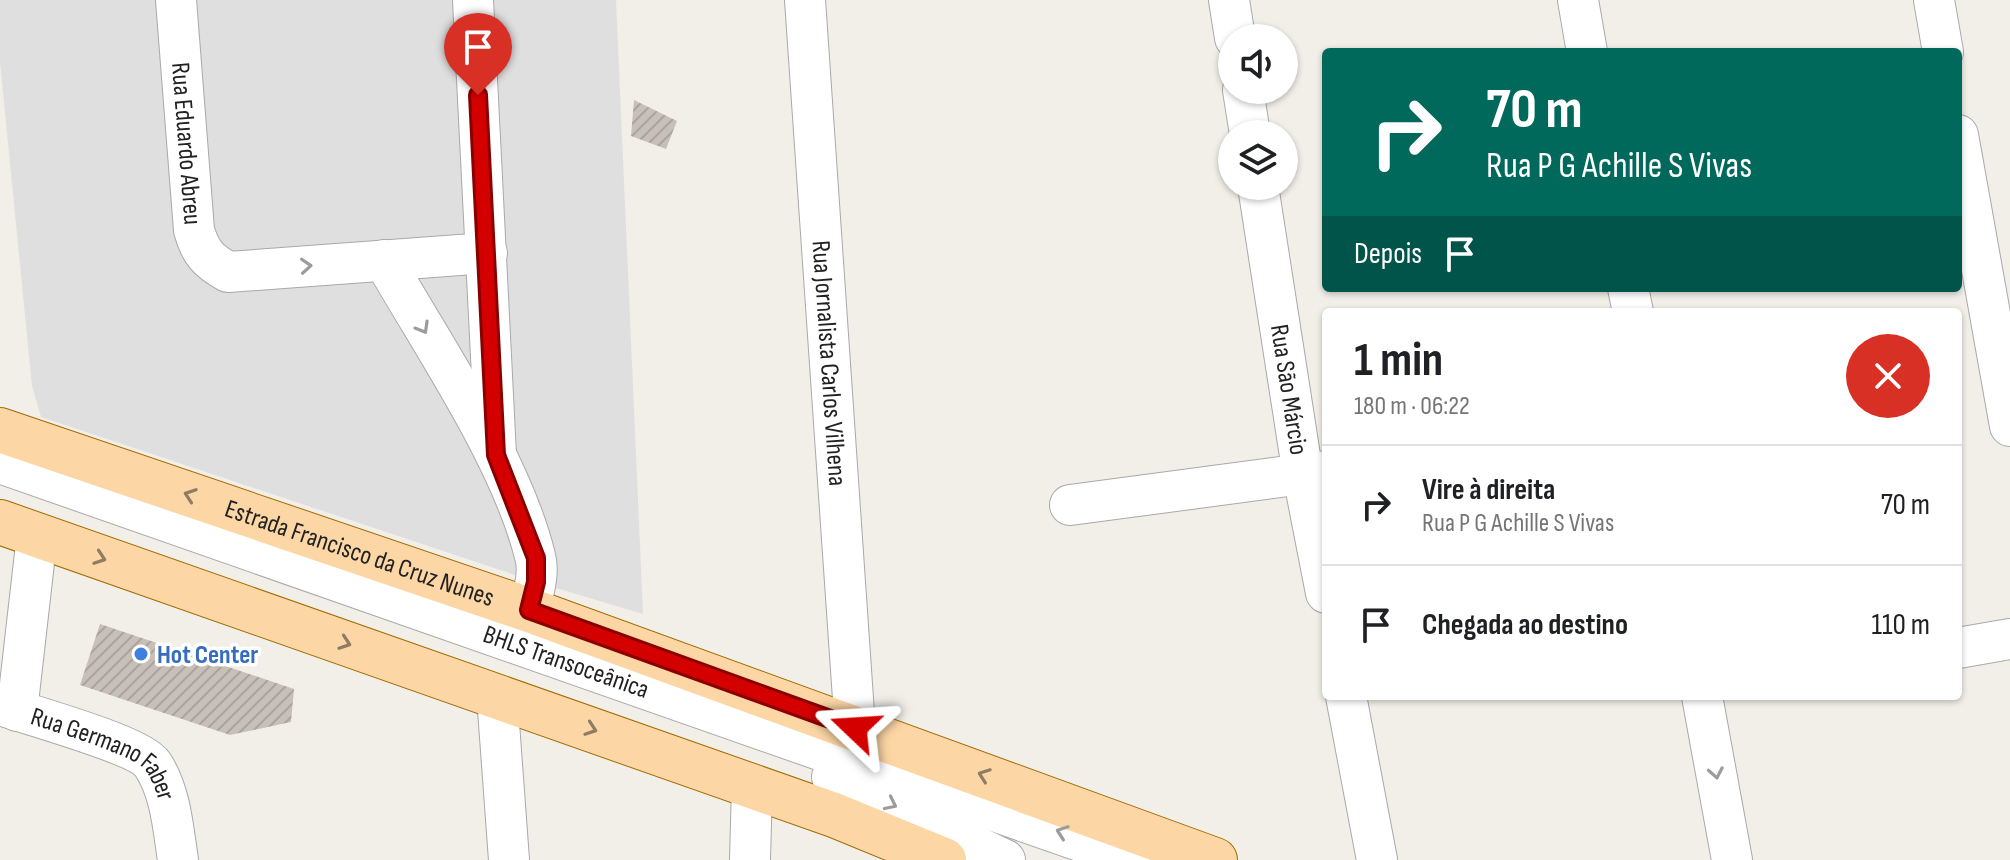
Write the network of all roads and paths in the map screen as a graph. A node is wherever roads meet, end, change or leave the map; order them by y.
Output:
1 (176, 0) edge
2 (473, 0) edge
3 (805, 0) edge
4 (1229, 0) edge
5 (1578, 0) edge
6 (1934, 0) edge
7 (1233, 24) edge
8 (1586, 48) edge
9 (1942, 48) edge
10 (1962, 157) edge
11 (1261, 200) edge
12 (487, 253) junction
13 (384, 260) junction
14 (2010, 426) edge
15 (0, 430) edge
16 (496, 455) junction
17 (0, 463) edge
18 (1315, 473) edge
19 (0, 489) edge
20 (1070, 505) dead end
21 (18, 529) edge
22 (1322, 549) edge
23 (529, 610) junction
24 (2010, 639) edge
25 (1962, 647) edge
26 (497, 696) junction
27 (1347, 700) edge
28 (1703, 700) edge
29 (8, 708) edge
30 (855, 728) junction
31 (752, 786) junction
32 (178, 860) edge
33 (509, 860) edge
34 (750, 860) edge
35 (944, 860) edge
36 (1005, 860) edge
37 (1134, 860) edge
38 (1215, 860) edge
39 (1377, 860) edge
40 (1732, 860) edge

1 -> 13 street, Rua Eduardo Abreu
2 - 12 street
3 - 30 street, Rua Jornalista Carlos Vilhena
4 - 7 street
5 - 8 street
6 - 9 street
10 - 14 street
11 - 18 street, Rua São Márcio
12 - 13 street
12 - 16 street
13 -> 16 street
23 -> 15 main road, Estrada Francisco da Cruz Nunes
16 - 23 street
37 -> 17 street, BHLS Transoceânica
18 - 20 street
18 - 22 street, Rua São Márcio
19 -> 36 street, BHLS Transoceânica
21 -> 26 main road
21 - 29 street
23 - 30 main road, Estrada Francisco da Cruz Nunes
24 - 25 street
26 -> 31 main road
26 - 33 street
27 - 39 street
28 -> 40 street
29 - 32 street, Rua Germano Faber
38 -> 30 main road, Estrada Francisco da Cruz Nunes
31 - 34 street
31 - 35 main road

